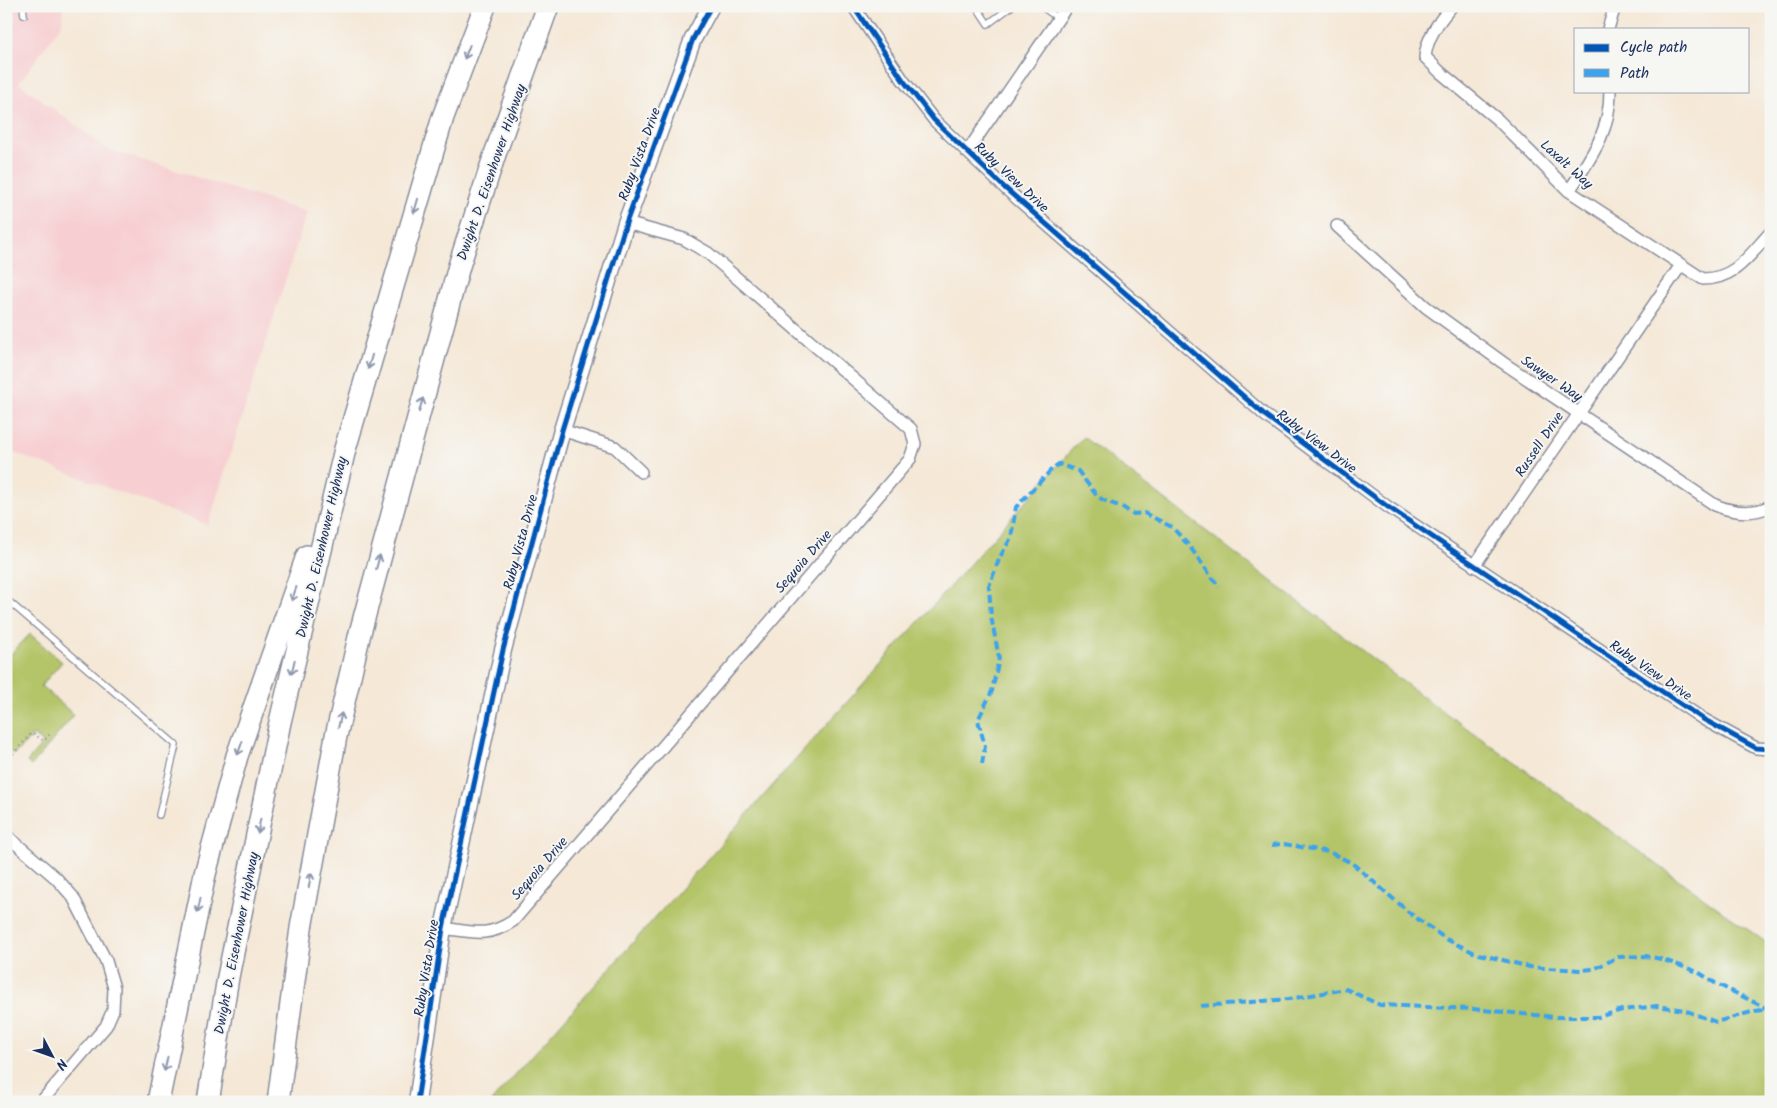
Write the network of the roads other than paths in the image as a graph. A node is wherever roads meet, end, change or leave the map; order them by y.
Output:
1 (23, 6) edge
2 (485, 6) edge
3 (548, 6) edge
4 (710, 6) edge
5 (853, 6) edge
6 (976, 6) edge
7 (1012, 6) edge
8 (1041, 6) edge
9 (1067, 6) edge
10 (1452, 6) edge
11 (1615, 6) edge
12 (24, 15) dead end
13 (1058, 19) junction
14 (1608, 28) edge
15 (1610, 92) edge
16 (967, 152) junction
17 (1569, 191) junction
18 (626, 223) junction
19 (1337, 226) dead end
20 (1771, 232) edge
21 (1681, 265) junction
22 (1578, 413) junction
23 (562, 430) junction
24 (345, 449) junction
25 (642, 472) dead end
26 (1771, 506) edge
27 (1474, 566) junction
28 (6, 599) edge
29 (1771, 749) edge
30 (159, 815) dead end
31 (6, 835) edge
32 (301, 928) junction
33 (443, 928) junction
34 (41, 1102) edge
35 (158, 1102) edge
36 (208, 1102) edge
37 (278, 1102) edge
38 (290, 1102) edge
39 (417, 1102) edge

1 - 12 lane
2 -> 24 highway, Dwight D. Eisenhower Highway
32 -> 3 highway, Dwight D. Eisenhower Highway
4 - 18 street, Ruby Vista Drive
5 - 16 street, Ruby View Drive
6 - 7 lane
8 - 13 lane
9 - 13 street
10 - 17 street, Laxalt Way
11 - 14 street
13 - 16 street
15 - 17 street
16 - 27 street, Ruby View Drive
17 - 21 street, Laxalt Way
18 - 23 street, Ruby Vista Drive
18 - 33 street, Sequoia Drive
19 - 22 street, Sawyer Way
20 - 21 street, Laxalt Way
21 - 22 street, Russell Drive
22 - 26 street, Sawyer Way
22 - 27 street, Russell Drive
23 - 25 street
23 - 33 street, Ruby Vista Drive
24 -> 35 highway
24 -> 36 highway, Dwight D. Eisenhower Highway
27 - 29 street, Ruby View Drive
28 - 30 lane
31 - 34 street
32 - 37 highway, Dwight D. Eisenhower Highway
32 - 38 highway
33 - 39 street, Ruby Vista Drive

